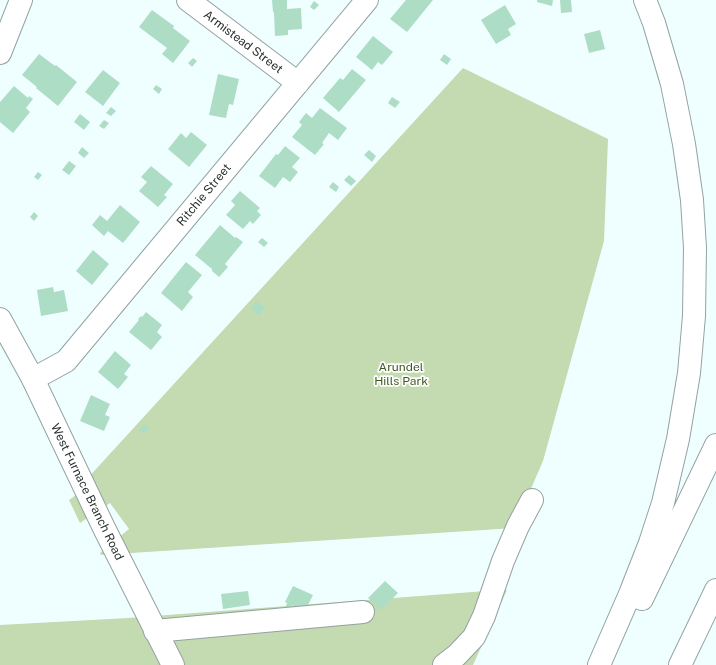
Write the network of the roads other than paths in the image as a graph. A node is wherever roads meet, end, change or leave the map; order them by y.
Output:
1 (21, 0) edge
2 (188, 0) edge
3 (367, 0) edge
4 (645, 0) edge
5 (0, 53) edge
6 (298, 83) junction
7 (0, 319) edge
8 (33, 379) junction
9 (716, 445) edge
10 (532, 500) dead end
11 (716, 590) edge
12 (364, 612) dead end
13 (155, 631) junction
14 (173, 665) edge
15 (444, 665) edge
16 (599, 665) edge
17 (609, 665) edge
18 (680, 665) edge

1 - 5 main road
2 - 6 main road, Armistead Street
3 - 6 main road, Ritchie Street
4 - 16 main road
6 - 8 main road, Ritchie Street
7 - 8 main road, West Furnace Branch Road
8 - 13 main road, West Furnace Branch Road
9 - 17 main road
10 - 15 main road
11 - 18 main road
12 - 13 main road
13 - 14 main road, West Furnace Branch Road

